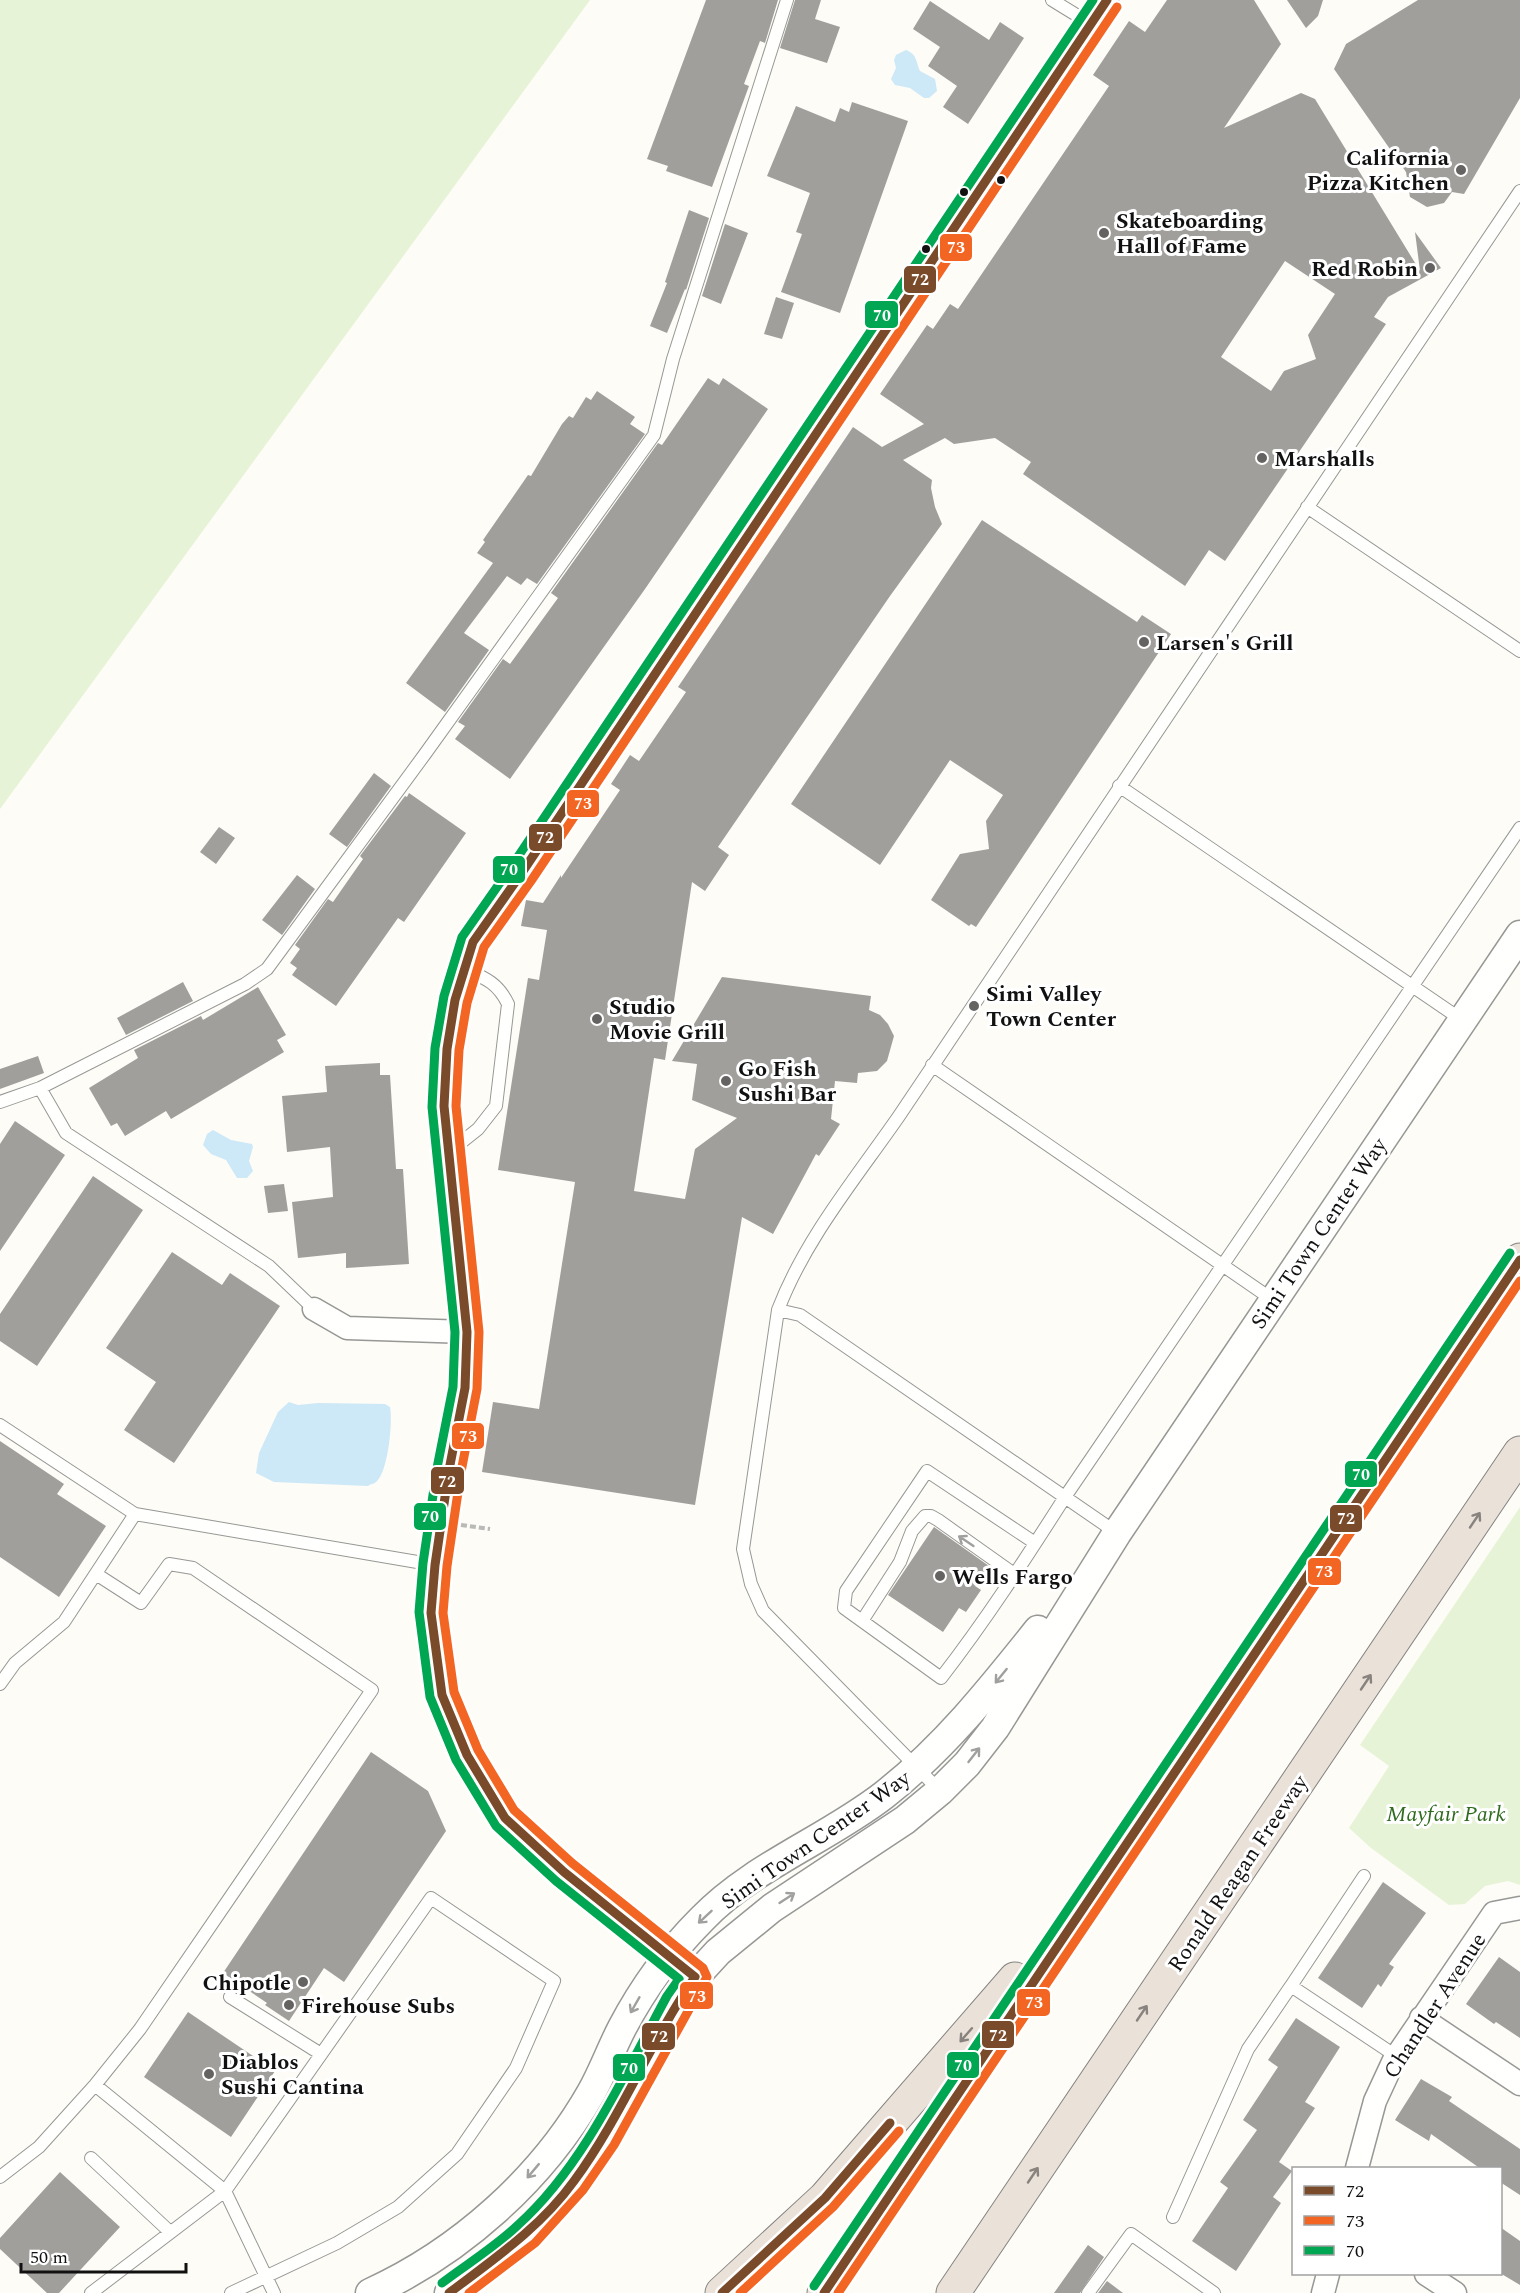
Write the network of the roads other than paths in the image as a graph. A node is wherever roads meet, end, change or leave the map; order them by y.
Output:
1 (787, 0) edge
2 (1052, 0) edge
3 (1107, 0) edge
4 (1091, 24) junction
5 (1520, 191) edge
6 (1307, 507) junction
7 (1520, 651) edge
8 (1119, 786) junction
9 (1520, 828) edge
10 (1520, 935) edge
11 (465, 969) junction
12 (1413, 986) junction
13 (1462, 1020) junction
14 (932, 1065) junction
15 (40, 1088) junction
16 (0, 1102) edge
17 (449, 1152) junction
18 (1520, 1260) edge
19 (1223, 1264) junction
20 (1273, 1300) junction
21 (314, 1309) joint
22 (778, 1310) junction
23 (467, 1332) junction
24 (0, 1425) edge
25 (1520, 1453) edge
26 (1065, 1497) junction
27 (135, 1514) junction
28 (1117, 1533) junction
29 (1035, 1543) junction
30 (435, 1564) junction
31 (96, 1574) junction
32 (1014, 1575) junction
33 (862, 1621) junction
34 (0, 1684) edge
35 (918, 1767) junction
36 (940, 1791) junction
37 (1114, 1863) junction
38 (1364, 1876) dead end
39 (1520, 1908) edge
40 (669, 1958) junction
41 (695, 1977) junction
42 (1291, 1986) junction
43 (230, 1997) dead end
44 (1421, 2018) junction
45 (321, 2054) junction
46 (1396, 2056) junction
47 (1520, 2084) edge
48 (95, 2085) junction
49 (91, 2158) dead end
50 (1358, 2167) edge
51 (0, 2176) edge
52 (225, 2191) junction
53 (1010, 2209) junction
54 (1173, 2217) dead end
55 (170, 2232) junction
56 (1328, 2275) edge
57 (1428, 2275) edge
58 (267, 2276) junction
59 (91, 2293) edge
60 (231, 2293) edge
61 (274, 2293) edge
62 (370, 2293) edge
63 (449, 2293) edge
64 (722, 2293) edge
65 (824, 2293) edge
66 (953, 2293) edge
67 (965, 2293) edge
68 (1088, 2293) edge
69 (1214, 2293) edge
70 (1323, 2293) edge
71 (1455, 2293) edge

1 - 15 lane
2 - 4 lane
3 - 4 street
4 - 11 street
5 - 6 lane
6 - 7 lane
6 - 8 lane
8 - 12 lane
8 - 14 lane
9 - 12 lane
10 - 13 street, Simi Town Center Way
11 - 17 street
11 - 17 lane
12 - 13 lane
12 - 19 lane
13 - 20 street, Simi Town Center Way
14 - 19 lane
14 - 22 lane
15 - 16 lane
15 - 21 lane
17 - 23 street
18 - 37 highway
19 - 20 lane
19 - 26 lane
20 - 28 street, Simi Town Center Way
21 - 23 street
22 - 26 lane
22 - 35 lane
23 - 30 street
24 - 27 lane
53 -> 25 highway, Ronald Reagan Freeway
26 - 28 lane
26 - 29 lane
27 - 30 lane
27 - 31 lane
28 -> 35 street, Simi Town Center Way
36 -> 28 street, Simi Town Center Way
29 - 32 lane
29 - 33 lane
30 - 40 street
31 - 34 lane
31 - 48 lane
32 - 33 lane
32 -> 33 lane
35 - 36 lane
35 -> 40 street, Simi Town Center Way
41 -> 36 street, Simi Town Center Way
37 -> 64 highway
37 - 65 highway
38 - 42 lane
39 - 44 street, Chandler Avenue
40 - 41 street
40 -> 62 street, Simi Town Center Way
41 - 63 street, Simi Town Center Way
42 - 46 lane
42 - 54 lane
43 - 45 lane
44 - 46 street, Chandler Avenue
44 - 47 street
45 - 52 lane
45 - 58 lane
46 - 50 street, Chandler Avenue
48 - 51 lane
48 - 52 lane
49 - 55 lane
52 - 55 lane
52 - 58 lane
53 - 66 highway, Ronald Reagan Freeway
53 - 67 highway
55 - 59 lane
56 - 70 street
57 - 71 street
58 - 60 lane
58 - 61 lane
68 - 69 lane

